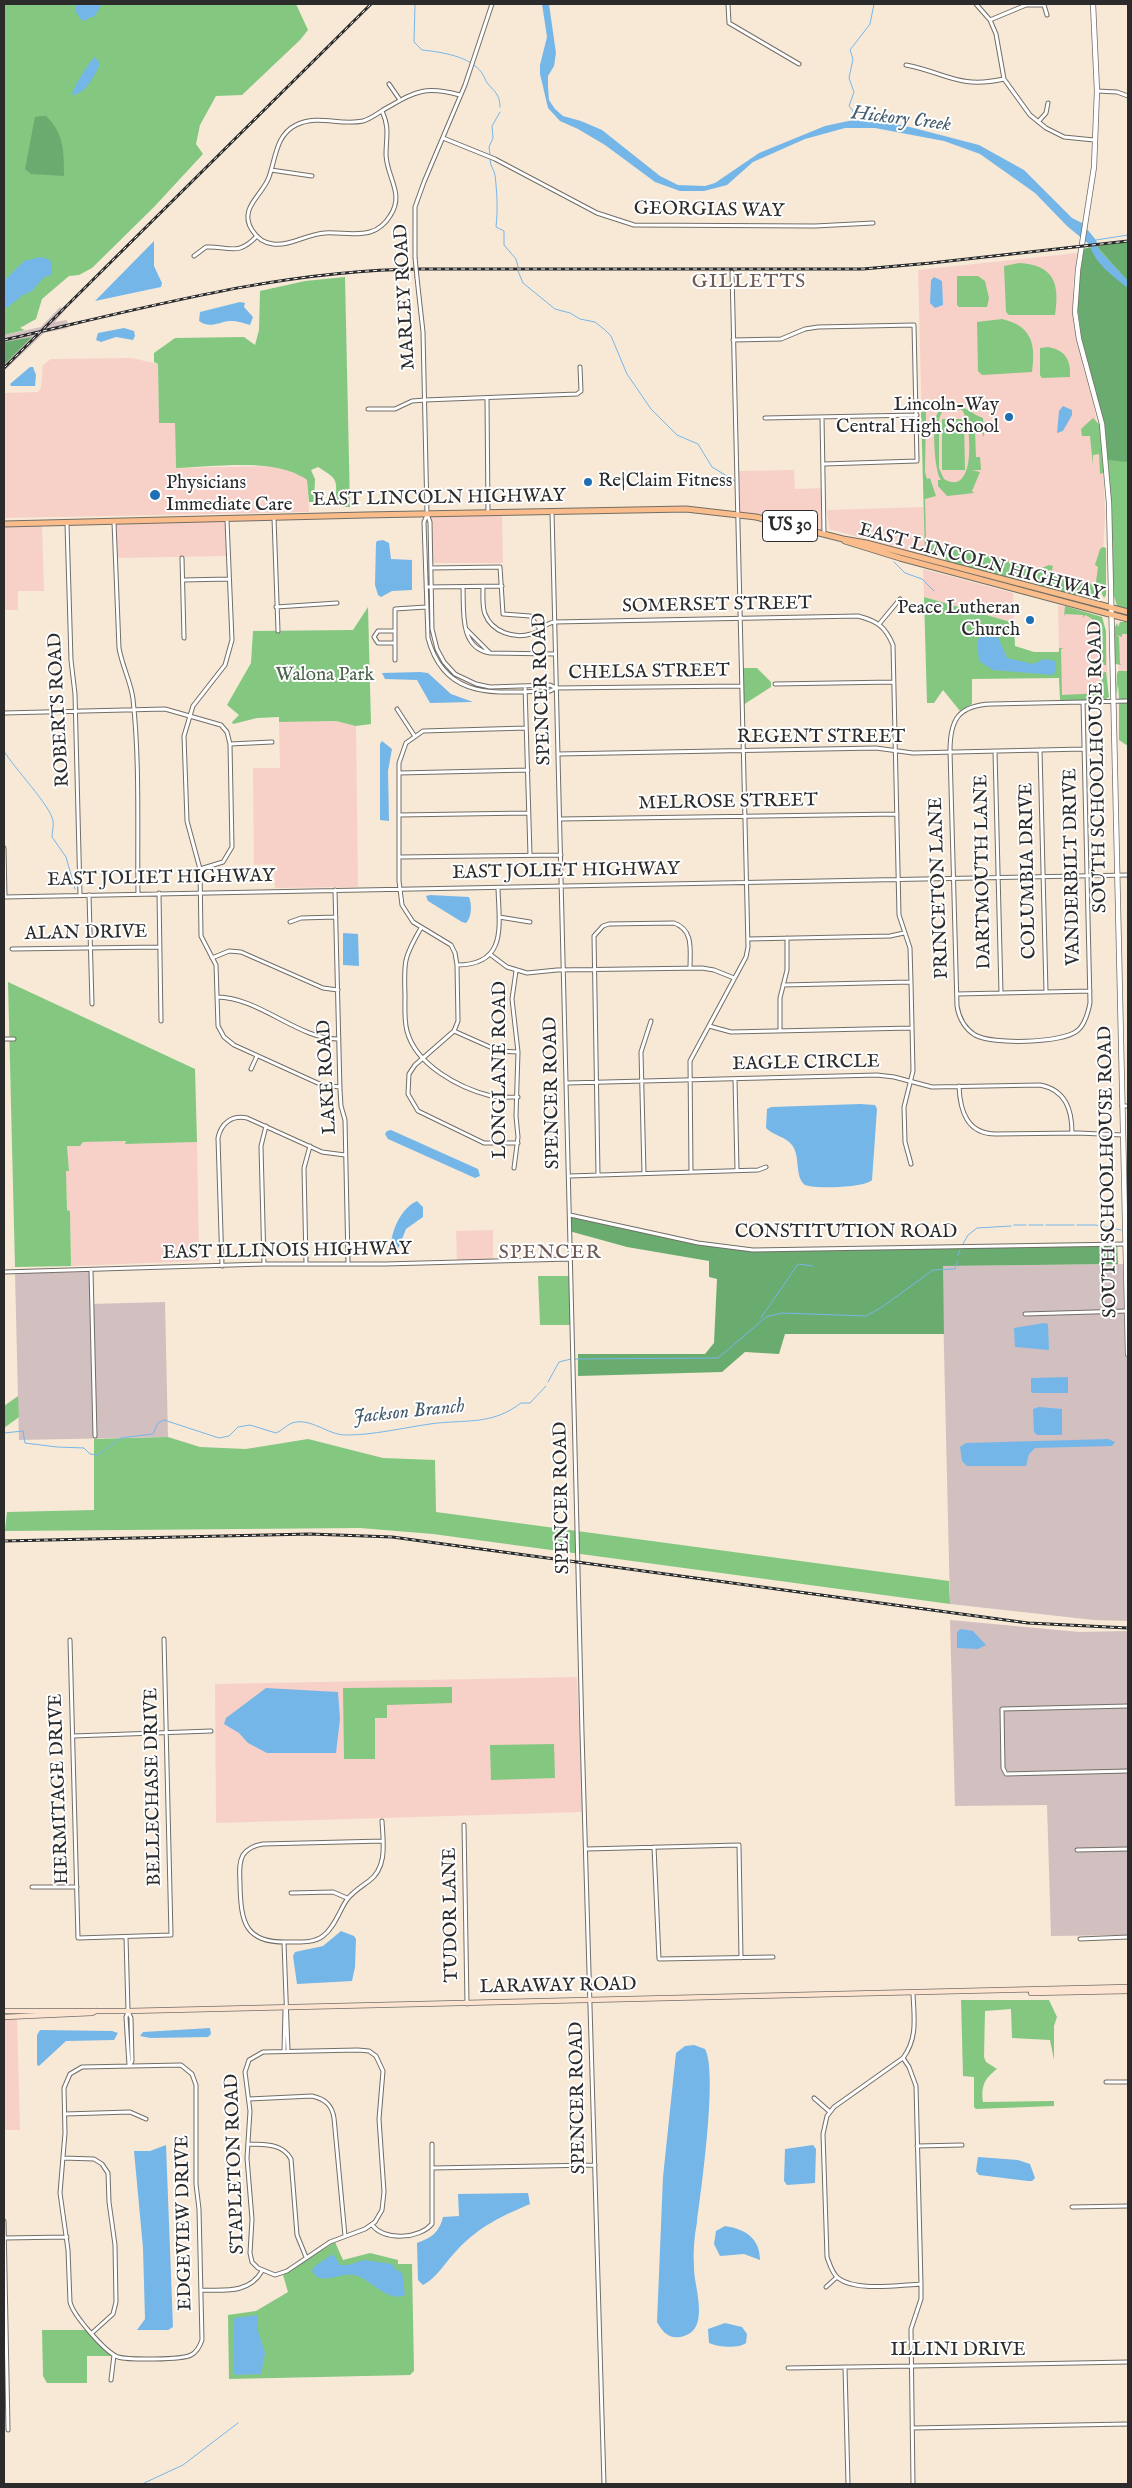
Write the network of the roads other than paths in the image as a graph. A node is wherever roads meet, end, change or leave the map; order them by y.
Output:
1 (492, 4) edge
2 (728, 4) edge
3 (976, 4) edge
4 (1093, 4) edge
5 (1047, 15) dead end
6 (990, 20) junction
7 (799, 64) dead end
8 (906, 64) dead end
9 (1004, 79) junction
10 (390, 84) dead end
11 (1097, 91) junction
12 (460, 95) junction
13 (1128, 96) edge
14 (400, 100) junction
15 (1048, 103) dead end
16 (382, 111) junction
17 (1038, 122) junction
18 (443, 138) junction
19 (1094, 140) junction
20 (271, 170) junction
21 (312, 176) dead end
22 (873, 223) dead end
23 (257, 236) junction
24 (194, 256) dead end
25 (732, 272) dead end
26 (733, 340) junction
27 (580, 367) dead end
28 (486, 398) junction
29 (425, 400) junction
30 (368, 410) dead end
31 (917, 415) junction
32 (822, 417) junction
33 (765, 418) dead end
34 (824, 464) junction
35 (552, 512) junction
36 (488, 513) junction
37 (427, 514) junction
38 (736, 514) junction
39 (274, 518) junction
40 (227, 520) junction
41 (114, 522) junction
42 (4, 524) edge
43 (67, 524) junction
44 (824, 535) junction
45 (843, 540) junction
46 (182, 558) dead end
47 (431, 568) junction
48 (229, 579) junction
49 (183, 580) junction
50 (502, 586) junction
51 (431, 587) junction
52 (463, 587) junction
53 (483, 587) junction
54 (426, 588) junction
55 (900, 599) dead end
56 (336, 603) dead end
57 (276, 607) junction
58 (426, 607) junction
59 (1111, 607) junction
60 (1128, 612) edge
61 (1111, 614) junction
62 (739, 619) junction
63 (1128, 619) edge
64 (555, 622) junction
65 (880, 623) junction
66 (540, 629) junction
67 (278, 631) dead end
68 (394, 631) junction
69 (184, 638) dead end
70 (394, 643) junction
71 (556, 654) junction
72 (394, 660) dead end
73 (893, 682) junction
74 (775, 684) dead end
75 (525, 686) junction
76 (741, 686) junction
77 (556, 688) junction
78 (525, 691) junction
79 (1113, 701) junction
80 (1128, 701) edge
81 (1083, 702) junction
82 (134, 709) junction
83 (397, 709) dead end
84 (76, 711) junction
85 (4, 713) edge
86 (190, 715) junction
87 (526, 728) junction
88 (414, 735) junction
89 (272, 742) dead end
90 (230, 744) junction
91 (1084, 749) junction
92 (1040, 750) junction
93 (742, 751) junction
94 (895, 751) junction
95 (995, 751) junction
96 (950, 752) junction
97 (558, 754) junction
98 (528, 770) junction
99 (399, 773) junction
100 (528, 813) junction
101 (897, 814) junction
102 (399, 815) junction
103 (744, 817) junction
104 (560, 819) junction
105 (4, 848) edge
106 (530, 855) junction
107 (561, 855) junction
108 (399, 857) junction
109 (200, 868) junction
110 (1087, 876) junction
111 (1116, 876) junction
112 (1128, 876) edge
113 (1042, 877) junction
114 (998, 878) junction
115 (954, 879) junction
116 (898, 880) junction
117 (746, 882) junction
118 (561, 886) junction
119 (400, 888) junction
120 (498, 888) junction
121 (335, 890) junction
122 (200, 892) junction
123 (159, 893) junction
124 (80, 894) junction
125 (138, 894) junction
126 (89, 895) junction
127 (4, 897) edge
128 (336, 917) junction
129 (498, 917) junction
130 (290, 922) dead end
131 (530, 922) dead end
132 (421, 928) junction
133 (904, 933) junction
134 (786, 938) junction
135 (748, 939) junction
136 (160, 947) junction
137 (90, 948) junction
138 (12, 949) dead end
139 (491, 955) junction
140 (212, 958) junction
141 (457, 965) junction
142 (690, 968) junction
143 (564, 970) junction
144 (593, 970) junction
145 (516, 971) junction
146 (734, 978) junction
147 (911, 982) junction
148 (783, 985) junction
149 (338, 990) junction
150 (1090, 991) junction
151 (1046, 992) junction
152 (1001, 993) junction
153 (957, 994) junction
154 (217, 997) junction
155 (92, 1004) dead end
156 (161, 1021) dead end
157 (651, 1021) dead end
158 (963, 1023) joint
159 (708, 1026) junction
160 (912, 1028) junction
161 (454, 1031) junction
162 (780, 1031) junction
163 (4, 1039) edge
164 (14, 1039) dead end
165 (339, 1039) junction
166 (518, 1052) junction
167 (257, 1056) junction
168 (423, 1057) junction
169 (251, 1069) dead end
170 (735, 1079) junction
171 (689, 1080) junction
172 (642, 1081) junction
173 (596, 1082) junction
174 (910, 1082) junction
175 (567, 1083) junction
176 (959, 1086) junction
177 (340, 1087) junction
178 (518, 1097) junction
179 (1122, 1106) junction
180 (1128, 1106) edge
181 (266, 1126) junction
182 (1072, 1133) junction
183 (1123, 1135) junction
184 (518, 1143) junction
185 (310, 1146) junction
186 (345, 1155) junction
187 (912, 1164) dead end
188 (766, 1167) dead end
189 (514, 1168) dead end
190 (737, 1170) junction
191 (691, 1172) junction
192 (644, 1173) junction
193 (598, 1175) junction
194 (569, 1176) junction
195 (1126, 1206) edge
196 (570, 1215) junction
197 (1125, 1244) junction
198 (570, 1259) junction
199 (348, 1262) junction
200 (306, 1263) junction
201 (264, 1264) junction
202 (222, 1266) junction
203 (91, 1270) junction
204 (4, 1272) edge
205 (1127, 1311) edge
206 (1025, 1314) dead end
207 (1128, 1354) edge
208 (95, 1436) dead end
209 (164, 1639) dead end
210 (70, 1640) dead end
211 (1128, 1706) edge
212 (211, 1731) dead end
213 (166, 1733) junction
214 (73, 1736) junction
215 (1128, 1771) edge
216 (382, 1821) dead end
217 (464, 1825) dead end
218 (383, 1841) junction
219 (654, 1847) junction
220 (587, 1849) junction
221 (1128, 1849) edge
222 (1077, 1850) dead end
223 (32, 1887) dead end
224 (77, 1887) junction
225 (291, 1893) dead end
226 (348, 1898) junction
227 (126, 1936) junction
228 (1128, 1938) edge
229 (1080, 1939) dead end
230 (284, 1943) junction
231 (773, 1957) dead end
232 (741, 1958) junction
233 (1128, 1987) edge
234 (1128, 1991) edge
235 (990, 1992) junction
236 (913, 1994) junction
237 (591, 2001) junction
238 (467, 2004) junction
239 (285, 2007) junction
240 (4, 2011) edge
241 (96, 2011) junction
242 (128, 2011) junction
243 (4, 2017) edge
244 (286, 2051) junction
245 (903, 2058) junction
246 (129, 2066) junction
247 (1106, 2082) dead end
248 (1128, 2082) edge
249 (814, 2098) dead end
250 (249, 2099) junction
251 (830, 2112) junction
252 (65, 2114) junction
253 (146, 2119) dead end
254 (249, 2144) junction
255 (432, 2144) dead end
256 (962, 2145) dead end
257 (917, 2146) junction
258 (63, 2158) junction
259 (595, 2165) junction
260 (432, 2168) junction
261 (1128, 2206) edge
262 (1072, 2207) dead end
263 (4, 2221) edge
264 (372, 2225) junction
265 (67, 2236) junction
266 (345, 2236) junction
267 (5, 2238) edge
268 (306, 2257) junction
269 (262, 2271) junction
270 (837, 2277) junction
271 (921, 2284) junction
272 (826, 2287) dead end
273 (201, 2290) junction
274 (92, 2334) junction
275 (114, 2355) junction
276 (1128, 2362) edge
277 (910, 2365) junction
278 (845, 2367) junction
279 (788, 2368) dead end
280 (111, 2380) dead end
281 (6, 2384) edge
282 (1128, 2424) edge
283 (912, 2428) junction
284 (8, 2430) dead end
285 (604, 2484) edge
286 (848, 2484) edge
287 (913, 2484) edge

1 - 12 street, MARLEY ROAD
2 - 7 street
3 - 6 street
4 - 11 street, SOUTH SCHOOLHOUSE ROAD
5 - 6 street
6 - 9 street
8 - 9 street
9 - 17 street
10 - 14 street
11 - 13 street
11 - 19 street, SOUTH SCHOOLHOUSE ROAD
12 - 14 street
12 - 18 street, MARLEY ROAD
14 - 16 street
15 - 17 street
16 - 20 street
16 - 23 street
17 - 19 street
18 - 22 street, GEORGIAS WAY
18 - 29 street, MARLEY ROAD, bridge
19 - 59 street, SOUTH SCHOOLHOUSE ROAD
20 - 21 street
20 - 23 street
23 - 24 street
25 - 26 street
26 - 31 street
26 - 38 street
27 - 28 street
28 - 29 street
28 - 36 street
29 - 30 street
29 - 37 street, MARLEY ROAD
31 - 32 street
31 - 34 street
32 - 33 street
32 - 34 street
34 - 44 street
35 - 36 main road, EAST LINCOLN HIGHWAY / US 30
35 - 38 main road, EAST LINCOLN HIGHWAY / US 30
35 - 64 street, SPENCER ROAD
36 - 37 main road, EAST LINCOLN HIGHWAY / US 30
37 - 39 main road, EAST LINCOLN HIGHWAY / US 30
37 - 47 street
37 - 54 street
38 - 44 main road, EAST LINCOLN HIGHWAY / US 30
38 - 62 street
39 - 40 main road, EAST LINCOLN HIGHWAY / US 30
39 - 57 street
40 - 41 main road, EAST LINCOLN HIGHWAY / US 30
40 - 48 street
41 - 43 main road, EAST LINCOLN HIGHWAY / US 30
41 - 82 street
42 - 43 main road, EAST LINCOLN HIGHWAY / US 30
43 - 84 street, ROBERTS ROAD
44 - 45 main road, EAST LINCOLN HIGHWAY / US 30
45 - 59 main road, EAST LINCOLN HIGHWAY / US 30
45 - 61 main road, EAST LINCOLN HIGHWAY / US 30
46 - 49 street
47 - 50 street
47 - 51 street
48 - 49 street
48 - 86 street
49 - 69 street
50 - 53 street
50 - 66 street
51 - 52 street
51 - 54 street
51 - 75 street
52 - 53 street
52 - 71 street
53 - 66 street
54 - 58 street
55 - 65 street
56 - 57 street
57 - 67 street
58 - 68 street
58 - 78 street
59 - 60 main road, US 30
59 - 61 street, SOUTH SCHOOLHOUSE ROAD
61 - 63 main road, US 30
61 - 79 street, SOUTH SCHOOLHOUSE ROAD
62 - 64 street, SOMERSET STREET
62 - 65 street, SOMERSET STREET
62 - 76 street
64 - 66 street
64 - 71 street, SPENCER ROAD
65 - 73 street
68 - 70 street
68 - 70 street
70 - 72 street
71 - 77 street, SPENCER ROAD
73 - 74 street
73 - 94 street
75 - 77 street
75 - 78 street
76 - 77 street, CHELSA STREET
76 - 93 street
77 - 78 street
77 - 97 street, SPENCER ROAD
78 - 87 street
79 - 80 street, PRINCETON LANE
79 - 81 street, PRINCETON LANE
79 - 111 street, SOUTH SCHOOLHOUSE ROAD
81 - 91 street, VANDERBILT DRIVE
81 - 96 street, PRINCETON LANE
82 - 84 street
82 - 86 street
82 - 125 street
83 - 88 street
84 - 85 street
84 - 124 street, ROBERTS ROAD
86 - 90 street
86 - 109 street
87 - 88 street
87 - 98 street
88 - 99 street
89 - 90 street
90 - 109 street
91 - 92 street, REGENT STREET
91 - 110 street, VANDERBILT DRIVE
92 - 95 street, REGENT STREET
92 - 113 street, COLUMBIA DRIVE
93 - 94 street, REGENT STREET
93 - 97 street, REGENT STREET
93 - 103 street
94 - 96 street, REGENT STREET
94 - 101 street
95 - 96 street, REGENT STREET
95 - 114 street, DARTMOUTH LANE
96 - 115 street, PRINCETON LANE
97 - 104 street, SPENCER ROAD
98 - 99 street
98 - 100 street
99 - 102 street
100 - 102 street
100 - 106 street
101 - 103 street, MELROSE STREET
101 - 116 street
102 - 108 street
103 - 104 street, MELROSE STREET
103 - 117 street
104 - 107 street, SPENCER ROAD
105 - 127 street
106 - 107 street
106 - 108 street
107 - 118 street, SPENCER ROAD
108 - 119 street
109 - 122 street
110 - 111 street, EAST JOLIET HIGHWAY
110 - 113 street, EAST JOLIET HIGHWAY
110 - 150 street, VANDERBILT DRIVE
111 - 112 street, EAST JOLIET HIGHWAY
111 - 179 street, SOUTH SCHOOLHOUSE ROAD
113 - 114 street, EAST JOLIET HIGHWAY
113 - 151 street, COLUMBIA DRIVE
114 - 115 street, EAST JOLIET HIGHWAY
114 - 152 street, DARTMOUTH LANE
115 - 116 street, EAST JOLIET HIGHWAY
115 - 153 street, PRINCETON LANE
116 - 117 street, EAST JOLIET HIGHWAY
116 - 133 street
117 - 118 street, EAST JOLIET HIGHWAY
117 - 135 street
118 - 120 street, EAST JOLIET HIGHWAY
118 - 143 street, SPENCER ROAD
119 - 120 street, EAST JOLIET HIGHWAY
119 - 121 street, EAST JOLIET HIGHWAY
119 - 132 street
120 - 129 street
121 - 122 street, EAST JOLIET HIGHWAY
121 - 128 street, LAKE ROAD
122 - 123 street, EAST JOLIET HIGHWAY
122 - 140 street
123 - 125 street, EAST JOLIET HIGHWAY
123 - 136 street
124 - 126 street, EAST JOLIET HIGHWAY
124 - 127 street, EAST JOLIET HIGHWAY
125 - 126 street, EAST JOLIET HIGHWAY
126 - 137 street
128 - 130 street
128 - 149 street, LAKE ROAD
129 - 131 street
129 - 139 street
132 - 141 street
132 - 168 street
133 - 134 street
133 - 147 street
134 - 135 street
134 - 148 street
135 - 146 street
136 - 137 street, ALAN DRIVE
136 - 156 street
137 - 138 street, ALAN DRIVE
137 - 155 street
139 - 141 street
139 - 145 street
140 - 149 street
140 - 154 street
141 - 161 street
142 - 144 street
142 - 144 street
142 - 146 street
143 - 144 street
143 - 145 street
143 - 175 street, SPENCER ROAD
144 - 173 street
145 - 166 street, LONGLANE ROAD
146 - 159 street
147 - 148 street
147 - 160 street
148 - 162 street
149 - 165 street, LAKE ROAD
150 - 151 street
150 - 158 street, VANDERBILT DRIVE
151 - 152 street
152 - 153 street
153 - 158 street, PRINCETON LANE
154 - 165 street
154 - 167 street
157 - 172 street
159 - 162 street
159 - 171 street
160 - 162 street
160 - 174 street
161 - 166 street
161 - 168 street
163 - 164 street
165 - 177 street, LAKE ROAD
166 - 178 street, LONGLANE ROAD
167 - 169 street
167 - 177 street
168 - 178 street
168 - 184 street
170 - 171 street, EAGLE CIRCLE
170 - 174 street, EAGLE CIRCLE
170 - 190 street
171 - 172 street, EAGLE CIRCLE
171 - 191 street
172 - 173 street, EAGLE CIRCLE
172 - 192 street
173 - 175 street, EAGLE CIRCLE
173 - 193 street
174 - 176 street, EAGLE CIRCLE
174 - 187 street
175 - 194 street, SPENCER ROAD
176 - 182 street, EAGLE CIRCLE
176 - 182 street
177 - 186 street, LAKE ROAD
178 - 184 street, LONGLANE ROAD
179 - 180 street
179 - 183 street, SOUTH SCHOOLHOUSE ROAD
181 - 185 street
181 - 201 street
181 - 202 street
182 - 183 street
183 - 195 street, SOUTH SCHOOLHOUSE ROAD
184 - 189 street, LONGLANE ROAD
185 - 186 street
185 - 200 street
186 - 199 street, LAKE ROAD
188 - 190 street
190 - 191 street
191 - 192 street
192 - 193 street
193 - 194 street
194 - 196 street, SPENCER ROAD
195 - 197 street, SOUTH SCHOOLHOUSE ROAD
196 - 197 street, CONSTITUTION ROAD
196 - 198 street, SPENCER ROAD
197 - 205 street, SOUTH SCHOOLHOUSE ROAD
198 - 199 street, EAST ILLINOIS HIGHWAY
198 - 220 street, SPENCER ROAD
199 - 200 street, EAST ILLINOIS HIGHWAY
200 - 201 street, EAST ILLINOIS HIGHWAY
201 - 202 street, EAST ILLINOIS HIGHWAY
202 - 203 street, EAST ILLINOIS HIGHWAY
203 - 204 street, EAST ILLINOIS HIGHWAY
203 - 208 street
205 - 206 street
205 - 207 street, SOUTH SCHOOLHOUSE ROAD
209 - 213 street, BELLECHASE DRIVE
210 - 214 street, HERMITAGE DRIVE
211 - 215 street
212 - 213 street
213 - 214 street
213 - 227 street, BELLECHASE DRIVE
214 - 224 street, HERMITAGE DRIVE
216 - 218 street
217 - 238 street, TUDOR LANE
218 - 226 street
218 - 230 street
219 - 220 street
219 - 232 street
219 - 232 street
220 - 237 street, SPENCER ROAD
221 - 222 street
223 - 224 street
224 - 227 street, HERMITAGE DRIVE
225 - 226 street
226 - 230 street
227 - 242 street
228 - 229 street
230 - 239 street
231 - 232 street
233 - 235 main road, LARAWAY ROAD
234 - 235 main road, LARAWAY ROAD
235 - 236 main road, LARAWAY ROAD
236 - 237 main road, LARAWAY ROAD
236 - 245 street
237 - 238 main road, LARAWAY ROAD
237 - 259 street, SPENCER ROAD
238 - 239 main road, LARAWAY ROAD
239 - 242 main road, LARAWAY ROAD
239 - 244 street
240 - 241 main road
241 - 242 main road, LARAWAY ROAD
241 - 243 main road
242 - 246 street
244 - 250 street, STAPLETON ROAD
244 - 264 street, STAPLETON ROAD
245 - 251 street
245 - 257 street
246 - 252 street, EDGEVIEW DRIVE
246 - 273 street, EDGEVIEW DRIVE
247 - 248 street
249 - 251 street
250 - 254 street, STAPLETON ROAD
250 - 266 street
251 - 270 street
252 - 253 street
252 - 258 street
254 - 268 street
254 - 269 street, STAPLETON ROAD
255 - 260 street
256 - 257 street
257 - 271 street
258 - 265 street
258 - 274 street
259 - 260 street
259 - 285 street, SPENCER ROAD
260 - 264 street
261 - 262 street
263 - 267 street
264 - 266 street
265 - 267 street
265 - 274 street
266 - 268 street
267 - 281 street
268 - 269 street
269 - 273 street
270 - 271 street
270 - 272 street
271 - 277 street
273 - 275 street, EDGEVIEW DRIVE
274 - 275 street
275 - 280 street
276 - 277 street, ILLINI DRIVE
277 - 278 street, ILLINI DRIVE
277 - 283 street
278 - 279 street, ILLINI DRIVE
278 - 286 street
281 - 284 street
282 - 283 street
283 - 287 street

